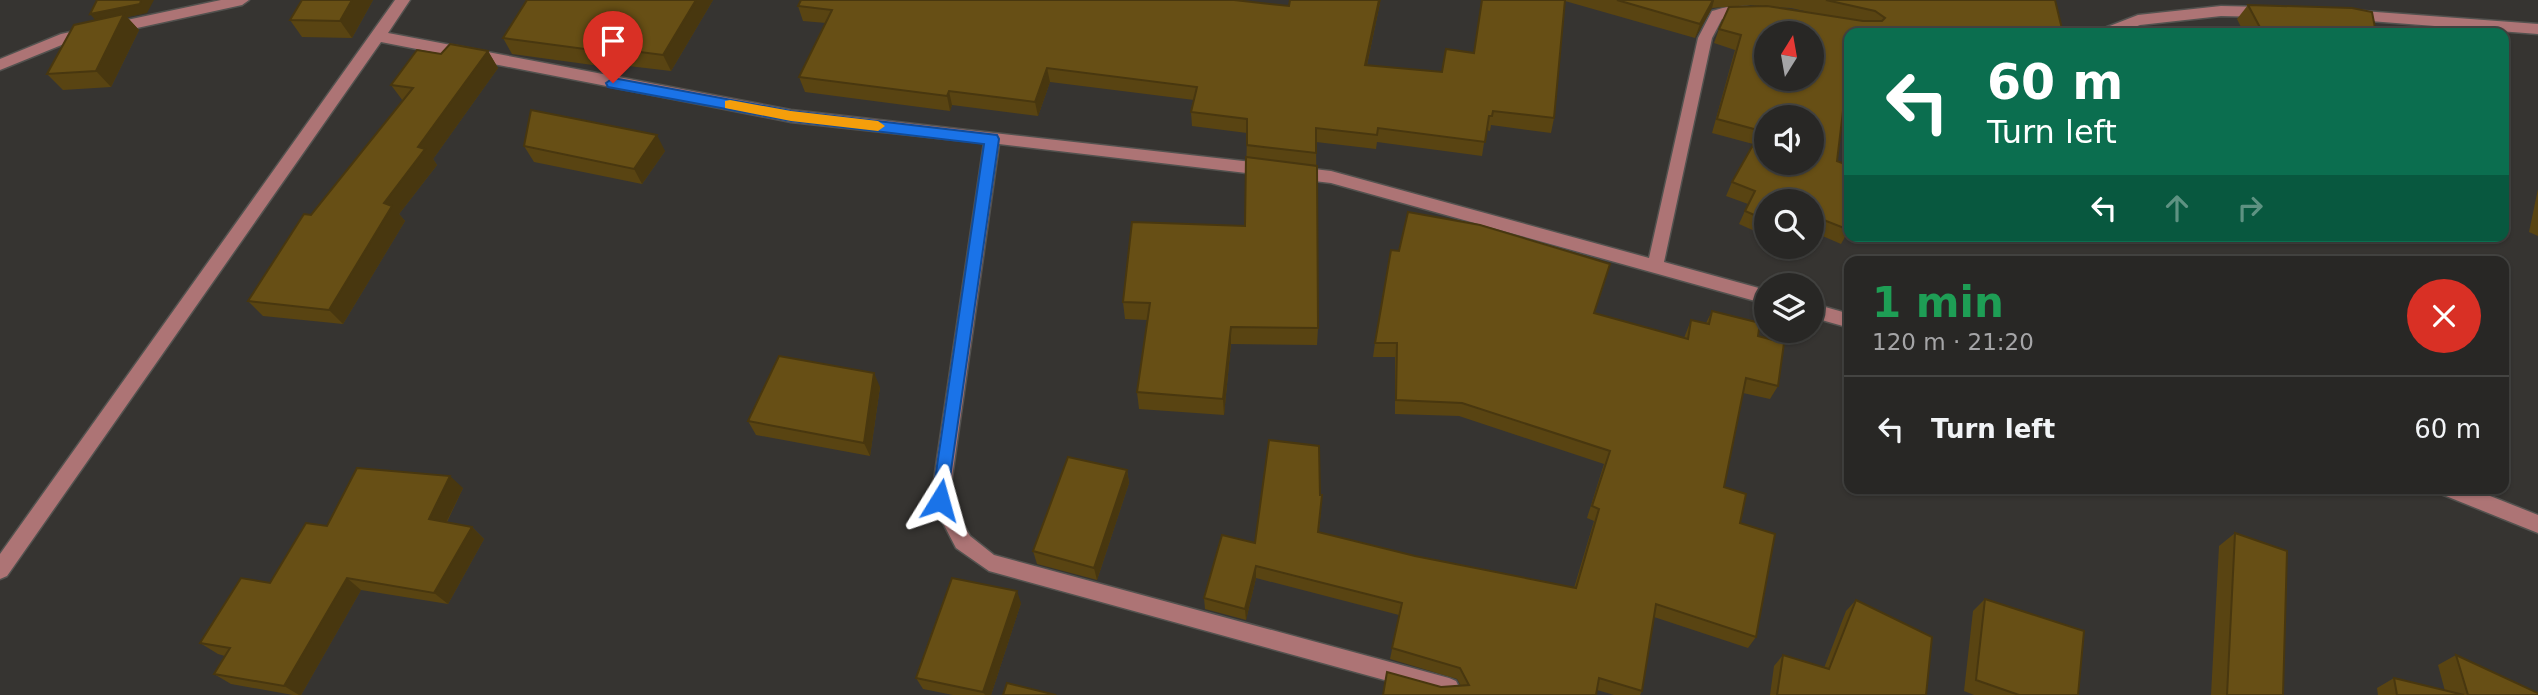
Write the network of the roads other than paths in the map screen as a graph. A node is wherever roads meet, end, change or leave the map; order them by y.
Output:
1 (242, 0) edge
2 (403, 0) edge
3 (1767, 13) edge
4 (2274, 13) edge
5 (2328, 15) edge
6 (2119, 28) edge
7 (2538, 29) edge
8 (377, 36) junction
9 (0, 65) edge
10 (992, 139) junction
11 (1655, 267) junction
12 (1754, 294) edge
13 (1824, 314) edge
14 (1844, 319) edge
15 (2463, 494) edge
16 (2538, 524) edge
17 (0, 570) edge
18 (1453, 695) edge

1 - 9 street
2 - 8 street
3 - 11 street
4 - 6 street
5 - 7 street
8 - 10 street
8 - 17 street
10 - 11 street
10 - 18 street
11 - 12 street
13 - 14 street
15 - 16 street

